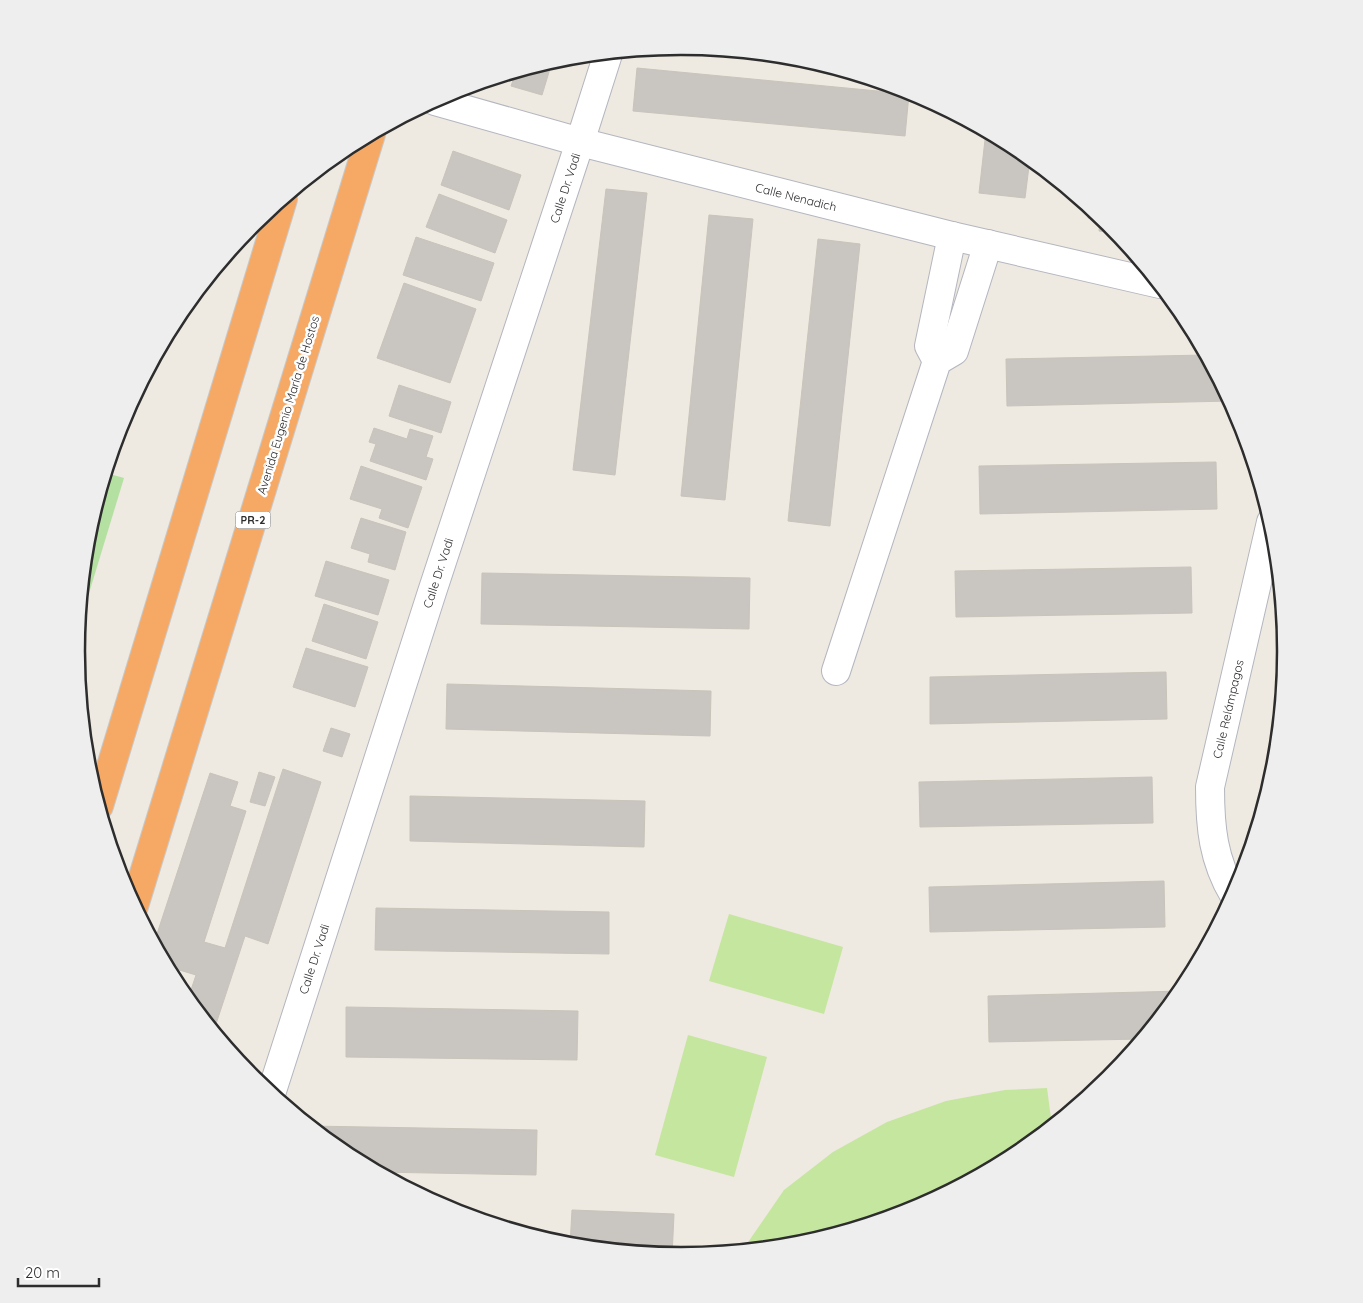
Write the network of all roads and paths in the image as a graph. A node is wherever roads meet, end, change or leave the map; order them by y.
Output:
1 (606, 60) edge
2 (446, 103) edge
3 (580, 142) junction
4 (368, 145) edge
5 (279, 211) edge
6 (952, 236) junction
7 (988, 244) junction
8 (1150, 282) edge
9 (937, 361) junction
10 (1268, 540) edge
11 (836, 670) dead end
12 (102, 795) edge
13 (1230, 887) edge
14 (137, 895) edge
15 (274, 1086) edge

1 - 3 street, Calle Dr. Vadi
2 - 3 street, Calle Nenadich
3 - 6 street, Calle Nenadich
3 - 15 street, Calle Dr. Vadi
4 - 14 highway, Avenida Eugenio María de Hostos / PR-2
5 - 12 highway
6 - 7 street, Calle Nenadich
6 - 9 street
7 - 8 street, Calle Nenadich
7 - 9 street
9 - 11 street
10 - 13 street, Calle Relámpagos

